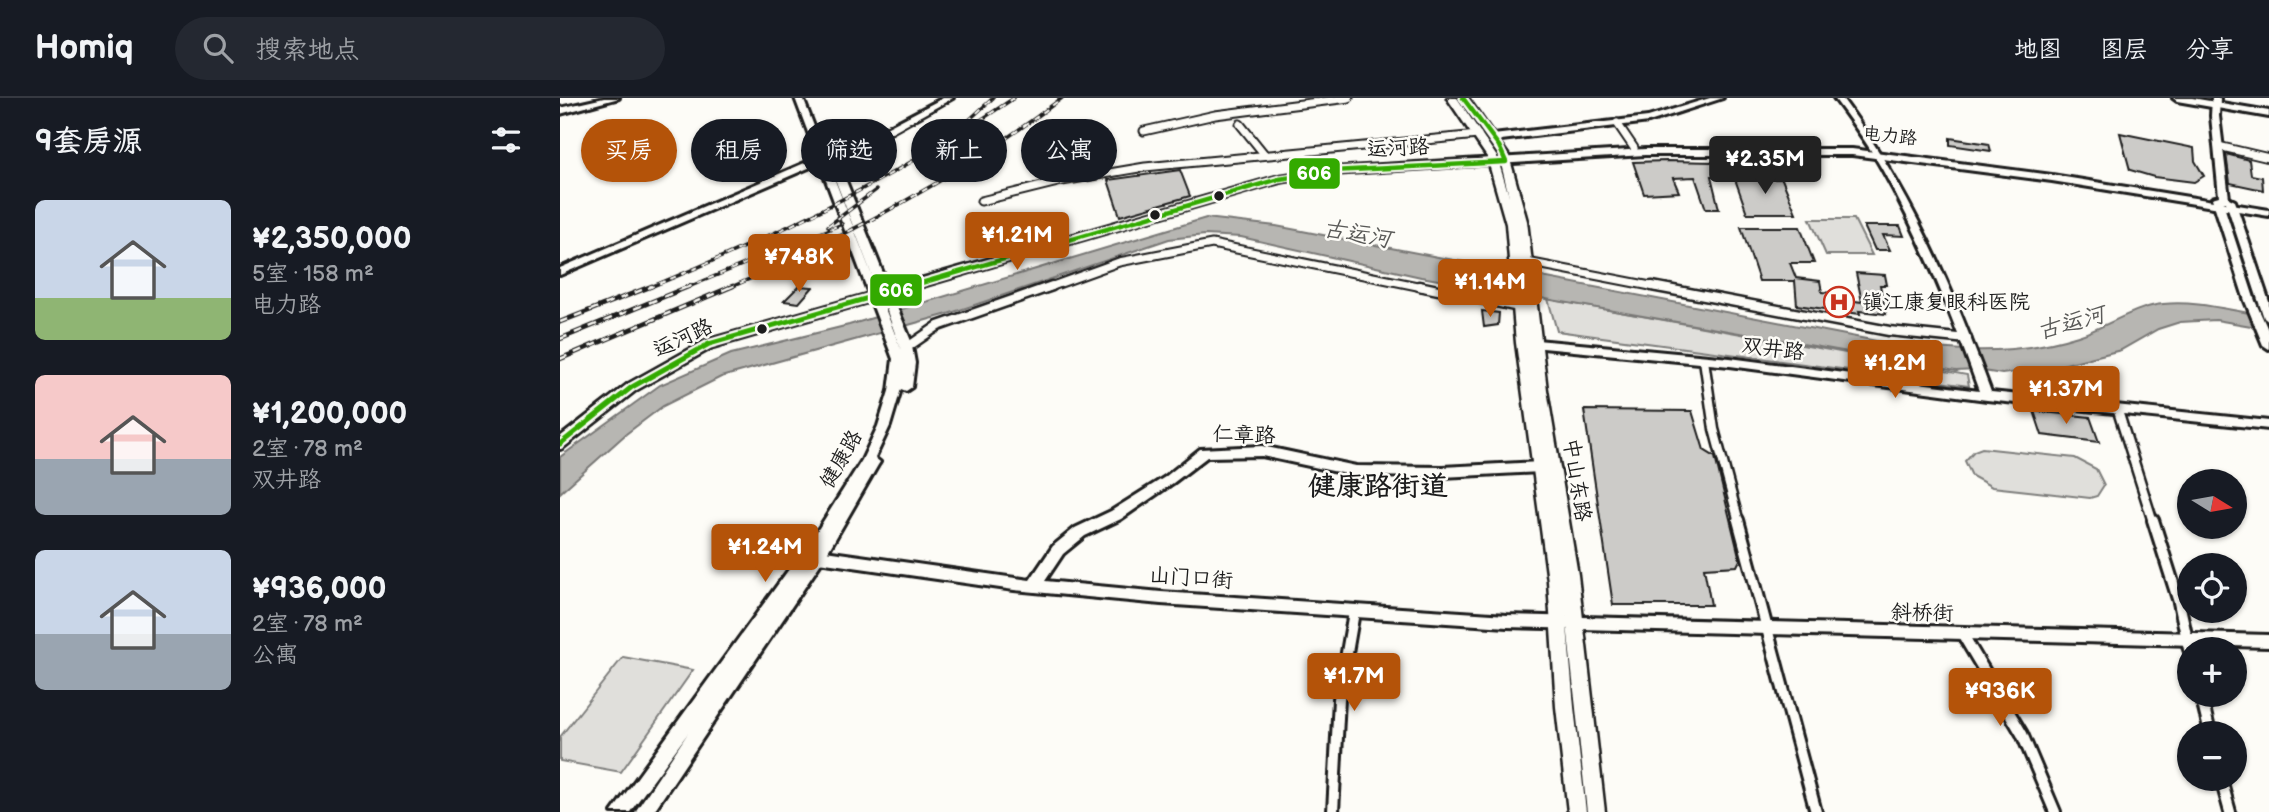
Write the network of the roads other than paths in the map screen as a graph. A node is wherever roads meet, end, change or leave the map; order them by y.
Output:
1 (615, 98) edge
2 (799, 98) edge
3 (806, 98) edge
4 (944, 98) edge
5 (949, 98) edge
6 (1349, 98) edge
7 (1452, 98) edge
8 (1463, 98) edge
9 (1719, 98) edge
10 (1838, 98) edge
11 (2177, 98) edge
12 (2216, 102) edge
13 (560, 111) edge
14 (2269, 113) edge
15 (809, 119) edge
16 (814, 119) edge
17 (897, 121) edge
18 (897, 123) edge
19 (1617, 123) junction
20 (1240, 124) dead end
21 (1144, 131) dead end
22 (1478, 135) junction
23 (1493, 138) junction
24 (2218, 146) junction
25 (1634, 148) junction
26 (1878, 152) junction
27 (1265, 155) junction
28 (2269, 158) edge
29 (1499, 160) junction
30 (801, 167) edge
31 (836, 182) edge
32 (839, 182) edge
33 (981, 201) dead end
34 (2224, 202) junction
35 (2269, 211) edge
36 (1524, 265) junction
37 (560, 269) edge
38 (889, 296) junction
39 (877, 299) junction
40 (1523, 301) junction
41 (2269, 318) edge
42 (2267, 340) edge
43 (1528, 343) junction
44 (901, 344) junction
45 (1969, 345) junction
46 (1704, 360) junction
47 (1987, 396) junction
48 (2118, 411) junction
49 (2269, 425) edge
50 (560, 438) edge
51 (560, 444) edge
52 (1541, 467) junction
53 (813, 555) junction
54 (1035, 584) junction
55 (1354, 612) junction
56 (1566, 624) junction
57 (1769, 630) junction
58 (1963, 635) junction
59 (2187, 637) edge
60 (2269, 641) edge
61 (2247, 642) edge
62 (2177, 643) edge
63 (2224, 791) edge
64 (620, 812) edge
65 (643, 812) edge
66 (1333, 812) edge
67 (1577, 812) edge
68 (1595, 812) edge
69 (1816, 812) edge
70 (2055, 812) edge
71 (2230, 812) edge

1 - 13 street
2 - 15 street
3 - 16 street
4 - 17 street
5 - 18 street
6 - 21 street
7 - 22 main road
8 - 23 main road
9 - 19 street
10 - 26 street
11 - 12 street
12 - 14 street
12 - 24 street
19 - 23 street
19 - 25 street
20 - 27 street
22 - 27 street
22 - 29 main road
23 - 29 main road
24 - 28 street
24 - 34 street
25 - 26 main road, 电力路
25 - 29 main road, 电力路
26 - 29 main road, 电力路
26 - 34 main road, 电力路
26 - 45 street
27 - 33 street
29 - 36 main road, 中山东路
29 - 38 street, 运河路
30 - 37 street
31 - 39 street, 健康路
32 - 38 street, 健康路
34 - 35 street, 电力路
34 - 41 street
34 - 42 street
36 - 40 main road, 中山东路
36 - 45 street
38 - 39 street, 运河路
38 - 44 street, 健康路
39 - 44 street, 健康路
39 - 50 street, 运河路
39 - 51 street, 运河路
40 - 43 main road, 中山东路
40 - 44 street
43 - 46 street, 双井路
43 - 52 main road, 中山东路
43 - 56 main road, 中山东路
44 - 53 street, 健康路
45 - 47 street
46 - 47 street, 双井路
46 - 57 street
47 - 48 street, 双井路
48 - 49 street, 双井路
48 - 59 street
52 - 54 street, 仁章路
52 - 56 main road, 中山东路
53 - 54 street, 山门口街
53 - 64 street, 健康路
53 - 65 street, 健康路
54 - 55 street, 山门口街
55 - 56 street, 山门口街
55 - 66 street
56 - 57 street, 斜桥街
56 - 67 main road, 中山东路
56 - 68 main road, 中山东路
57 - 58 street, 斜桥街
57 - 69 street
58 - 62 street, 斜桥街
58 - 70 street
60 - 61 street, 斜桥街
63 - 71 street

